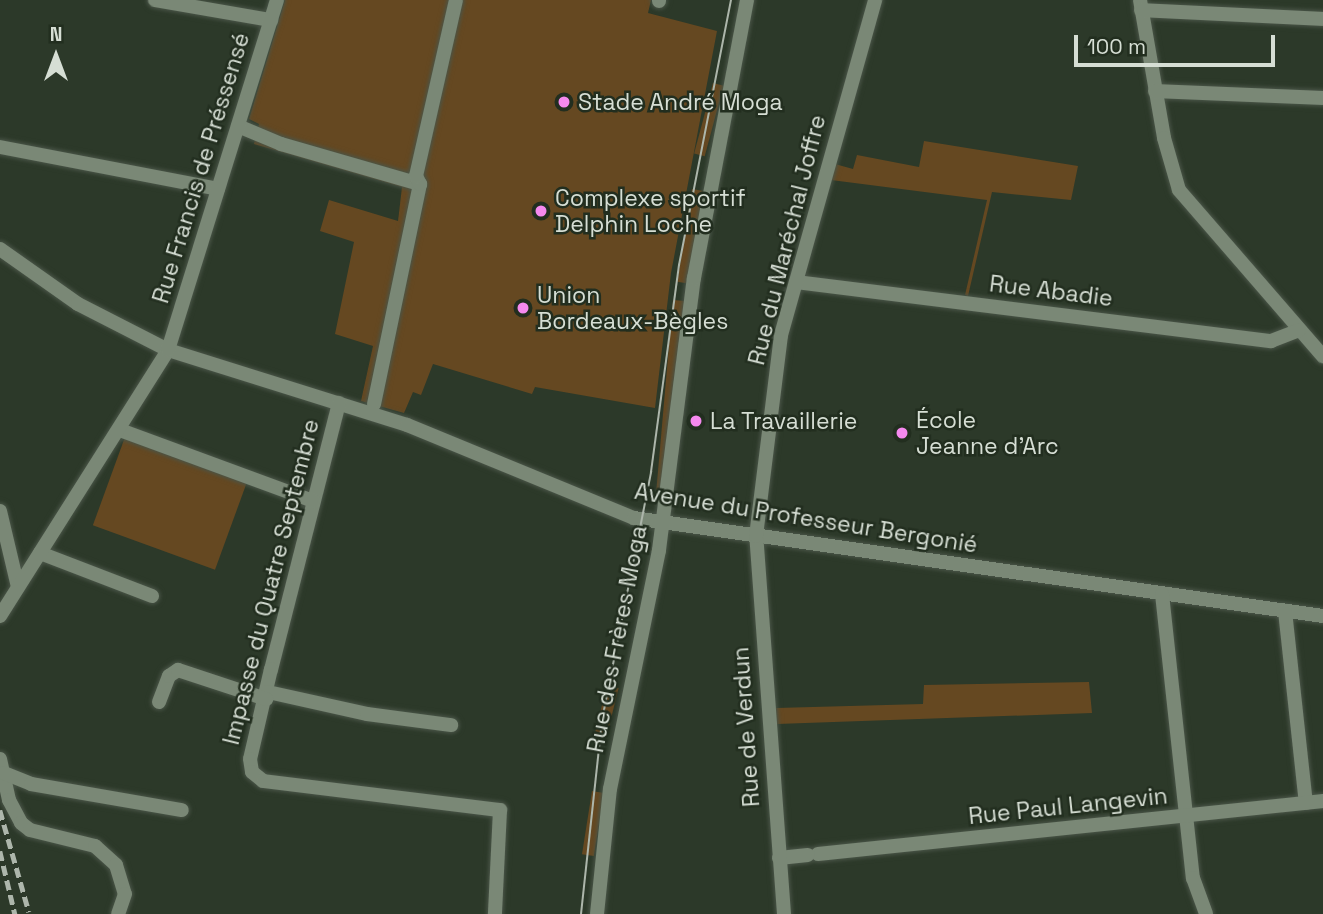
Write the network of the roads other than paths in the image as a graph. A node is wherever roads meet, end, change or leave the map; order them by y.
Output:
1 (155, 0) edge
2 (277, 0) edge
3 (456, 0) edge
4 (747, 0) edge
5 (875, 0) edge
6 (1141, 5) edge
7 (1323, 19) edge
8 (271, 20) junction
9 (1156, 92) junction
10 (1323, 98) edge
11 (238, 126) junction
12 (0, 147) edge
13 (420, 184) junction
14 (218, 189) junction
15 (0, 249) edge
16 (796, 282) junction
17 (1299, 330) junction
18 (168, 350) junction
19 (1323, 356) edge
20 (340, 403) junction
21 (374, 404) dead end
22 (120, 430) junction
23 (313, 502) junction
24 (0, 511) edge
25 (663, 523) junction
26 (756, 536) junction
27 (40, 553) junction
28 (18, 587) junction
29 (1162, 594) junction
30 (152, 596) dead end
31 (1285, 611) junction
32 (0, 616) edge
33 (1323, 616) edge
34 (267, 696) junction
35 (159, 702) dead end
36 (451, 725) dead end
37 (0, 758) edge
38 (4, 774) junction
39 (1323, 801) edge
40 (1306, 803) junction
41 (182, 810) dead end
42 (1187, 817) junction
43 (779, 858) junction
44 (118, 914) edge
45 (495, 914) edge
46 (597, 914) edge
47 (784, 914) edge
48 (1206, 914) edge

1 - 8 street
2 - 8 street, Rue Francis de Préssensé
3 - 13 street
4 - 25 street, Rue des Frères Moga
5 - 16 street, Rue du Maréchal Joffre
6 - 7 street
6 - 9 street
8 - 11 street, Rue Francis de Préssensé
9 - 10 street
9 - 17 street
11 - 13 street
11 - 14 street, Rue Francis de Préssensé
12 - 14 street
13 - 21 street
14 - 18 street, Rue Francis de Préssensé
15 - 18 street, Avenue du Professeur Bergonié
16 - 17 street, Rue Abadie
16 - 26 street, Rue du Maréchal Joffre
17 - 19 street
18 - 20 street, Avenue du Professeur Bergonié
18 - 22 street, Rue Francis de Préssensé
20 - 23 street, Impasse du Quatre Septembre
20 - 25 street, Avenue du Professeur Bergonié
22 - 23 street
22 - 27 street, Rue Francis de Préssensé
23 - 34 street, Impasse du Quatre Septembre
24 - 28 street
25 - 26 street, Avenue du Professeur Bergonié
25 - 46 street, Rue des Frères Moga
26 - 29 street, Avenue du Professeur Bergonié
26 - 43 street, Rue de Verdun
27 - 28 street, Rue Francis de Préssensé
27 - 30 street
28 - 32 street, Rue Francis de Préssensé
29 - 31 street, Avenue du Professeur Bergonié
29 - 42 street
31 - 33 street, Avenue du Professeur Bergonié
31 - 40 street
34 - 35 street
34 - 36 street
34 - 45 street, Impasse du Quatre Septembre
37 - 38 street
38 - 41 street
38 - 44 street
39 - 40 street, Rue Paul Langevin
40 - 42 street, Rue Paul Langevin
42 - 43 street, Rue Paul Langevin
42 - 48 street
43 - 47 street, Rue de Verdun

